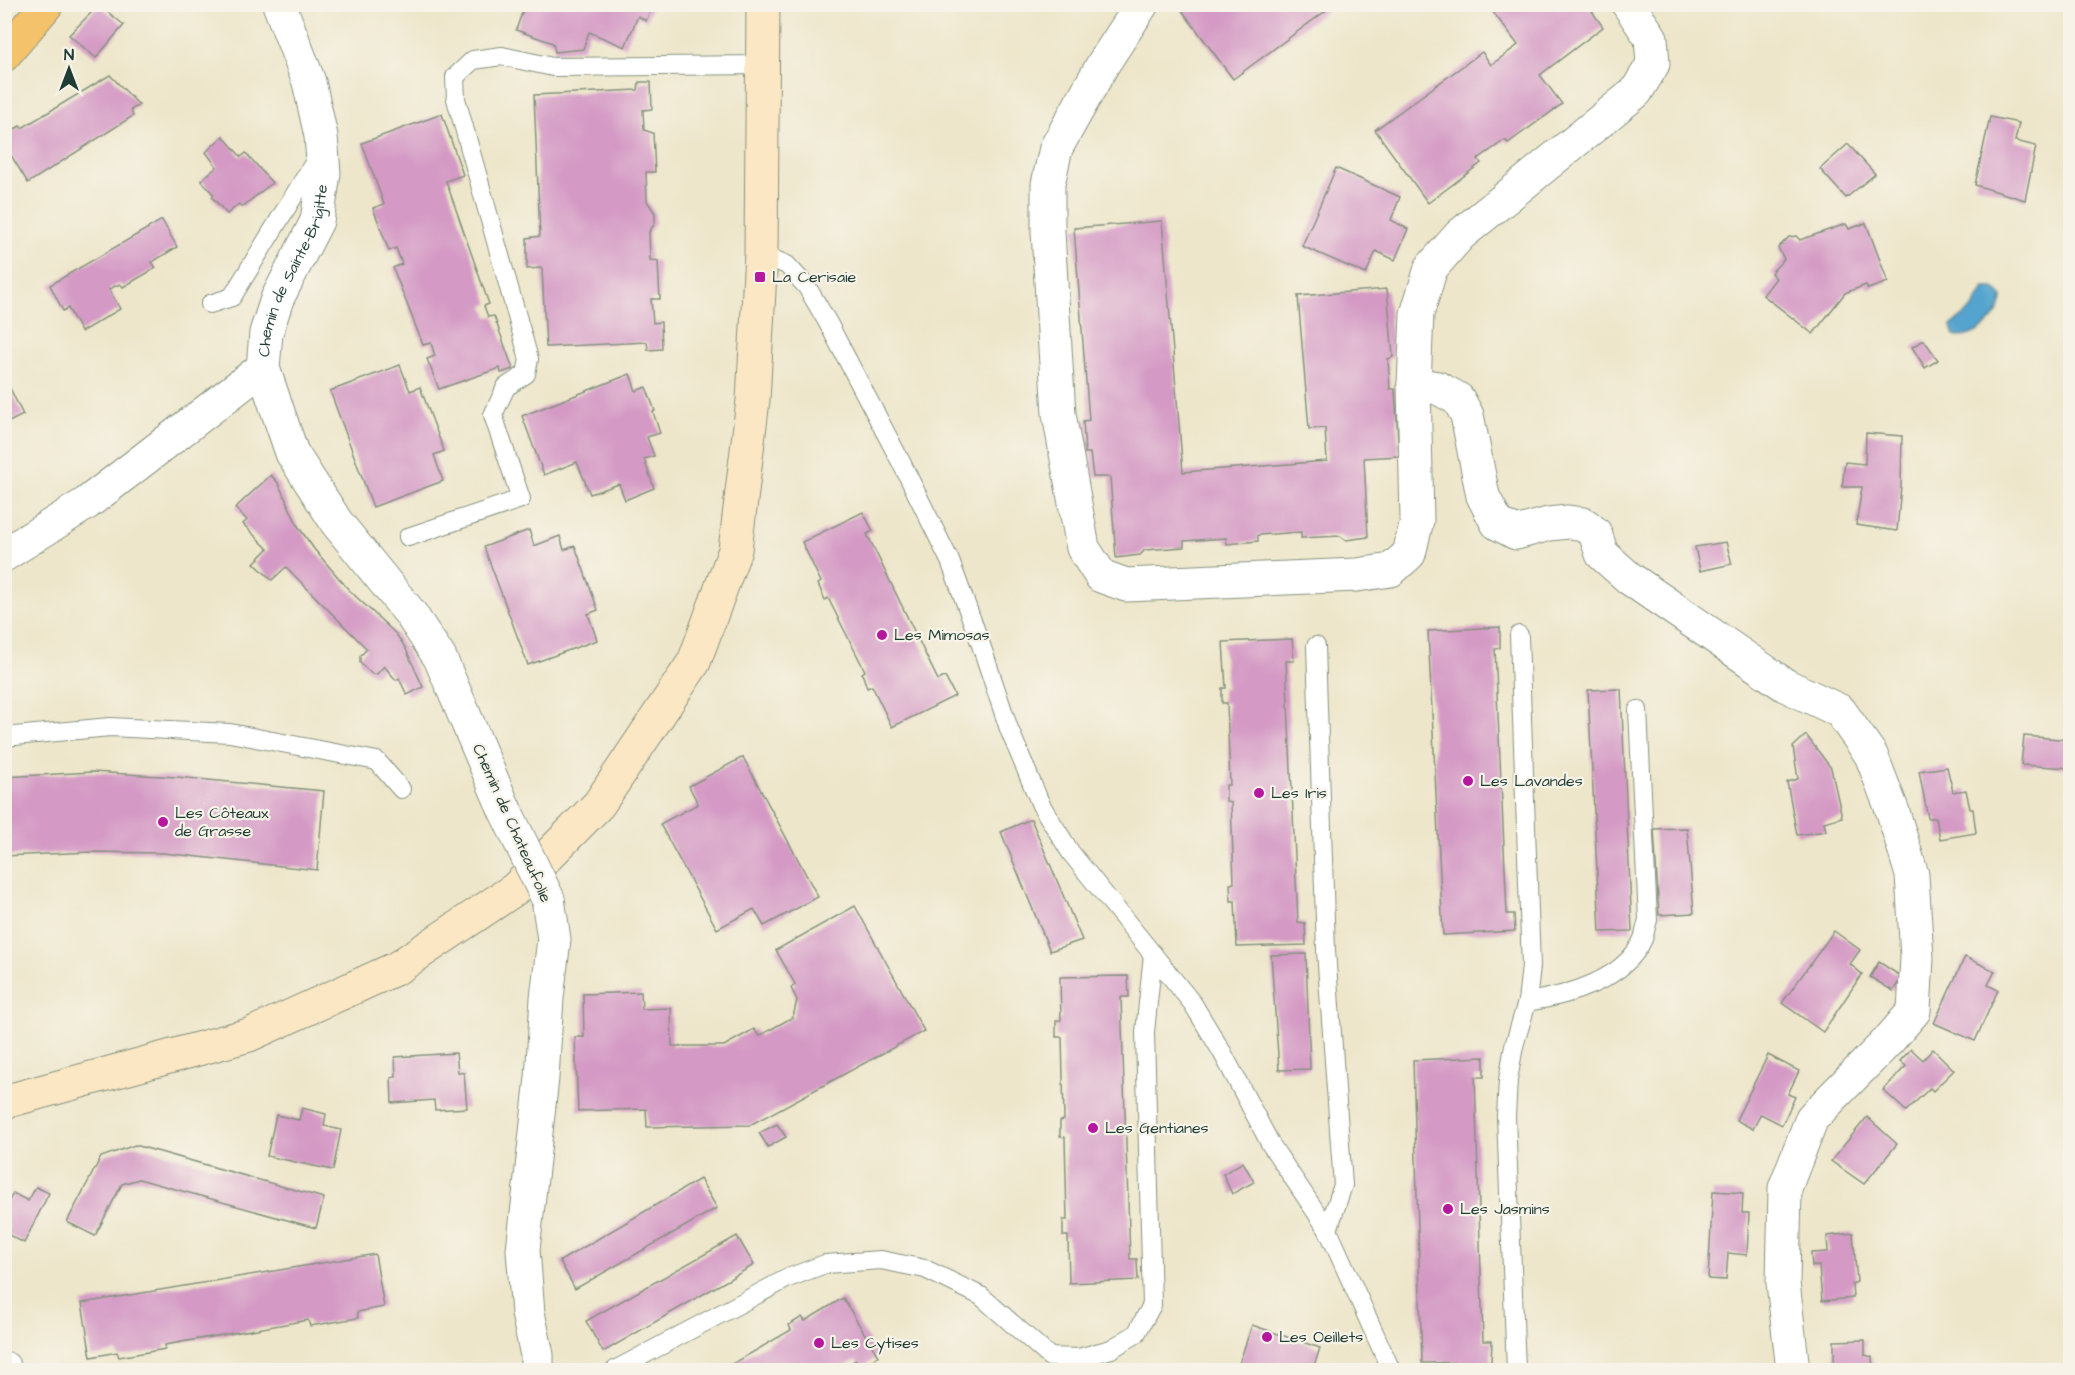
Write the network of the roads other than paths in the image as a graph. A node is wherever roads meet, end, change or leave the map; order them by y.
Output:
1 (47, 4) edge
2 (279, 4) edge
3 (763, 4) edge
4 (1142, 4) edge
5 (1628, 4) edge
6 (4, 55) edge
7 (762, 65) junction
8 (322, 149) junction
9 (761, 254) junction
10 (210, 304) dead end
11 (263, 368) junction
12 (1414, 384) junction
13 (408, 537) dead end
14 (4, 555) edge
15 (1519, 635) dead end
16 (1316, 646) dead end
17 (1638, 710) dead end
18 (4, 737) edge
19 (401, 789) dead end
20 (1153, 954) junction
21 (1527, 1002) junction
22 (4, 1102) edge
23 (1328, 1230) junction
24 (537, 1371) edge
25 (615, 1371) edge
26 (1391, 1371) edge
27 (1516, 1371) edge
28 (1794, 1371) edge

1 - 6 main road
2 - 8 street, Chemin de Sainte-Brigitte
3 - 7 street
4 - 12 street
5 - 12 street
7 - 9 street
7 - 13 lane
8 - 10 lane
8 - 11 street, Chemin de Sainte-Brigitte
9 - 20 lane
9 - 22 street
11 - 14 street, Chemin de Sainte-Brigitte
11 - 24 street, Chemin de Chateaufolie, bridge
12 - 28 street
15 - 21 lane
16 - 23 lane
17 - 21 lane
18 - 19 lane
20 - 23 lane
20 - 25 lane
21 - 27 lane
23 - 26 lane

